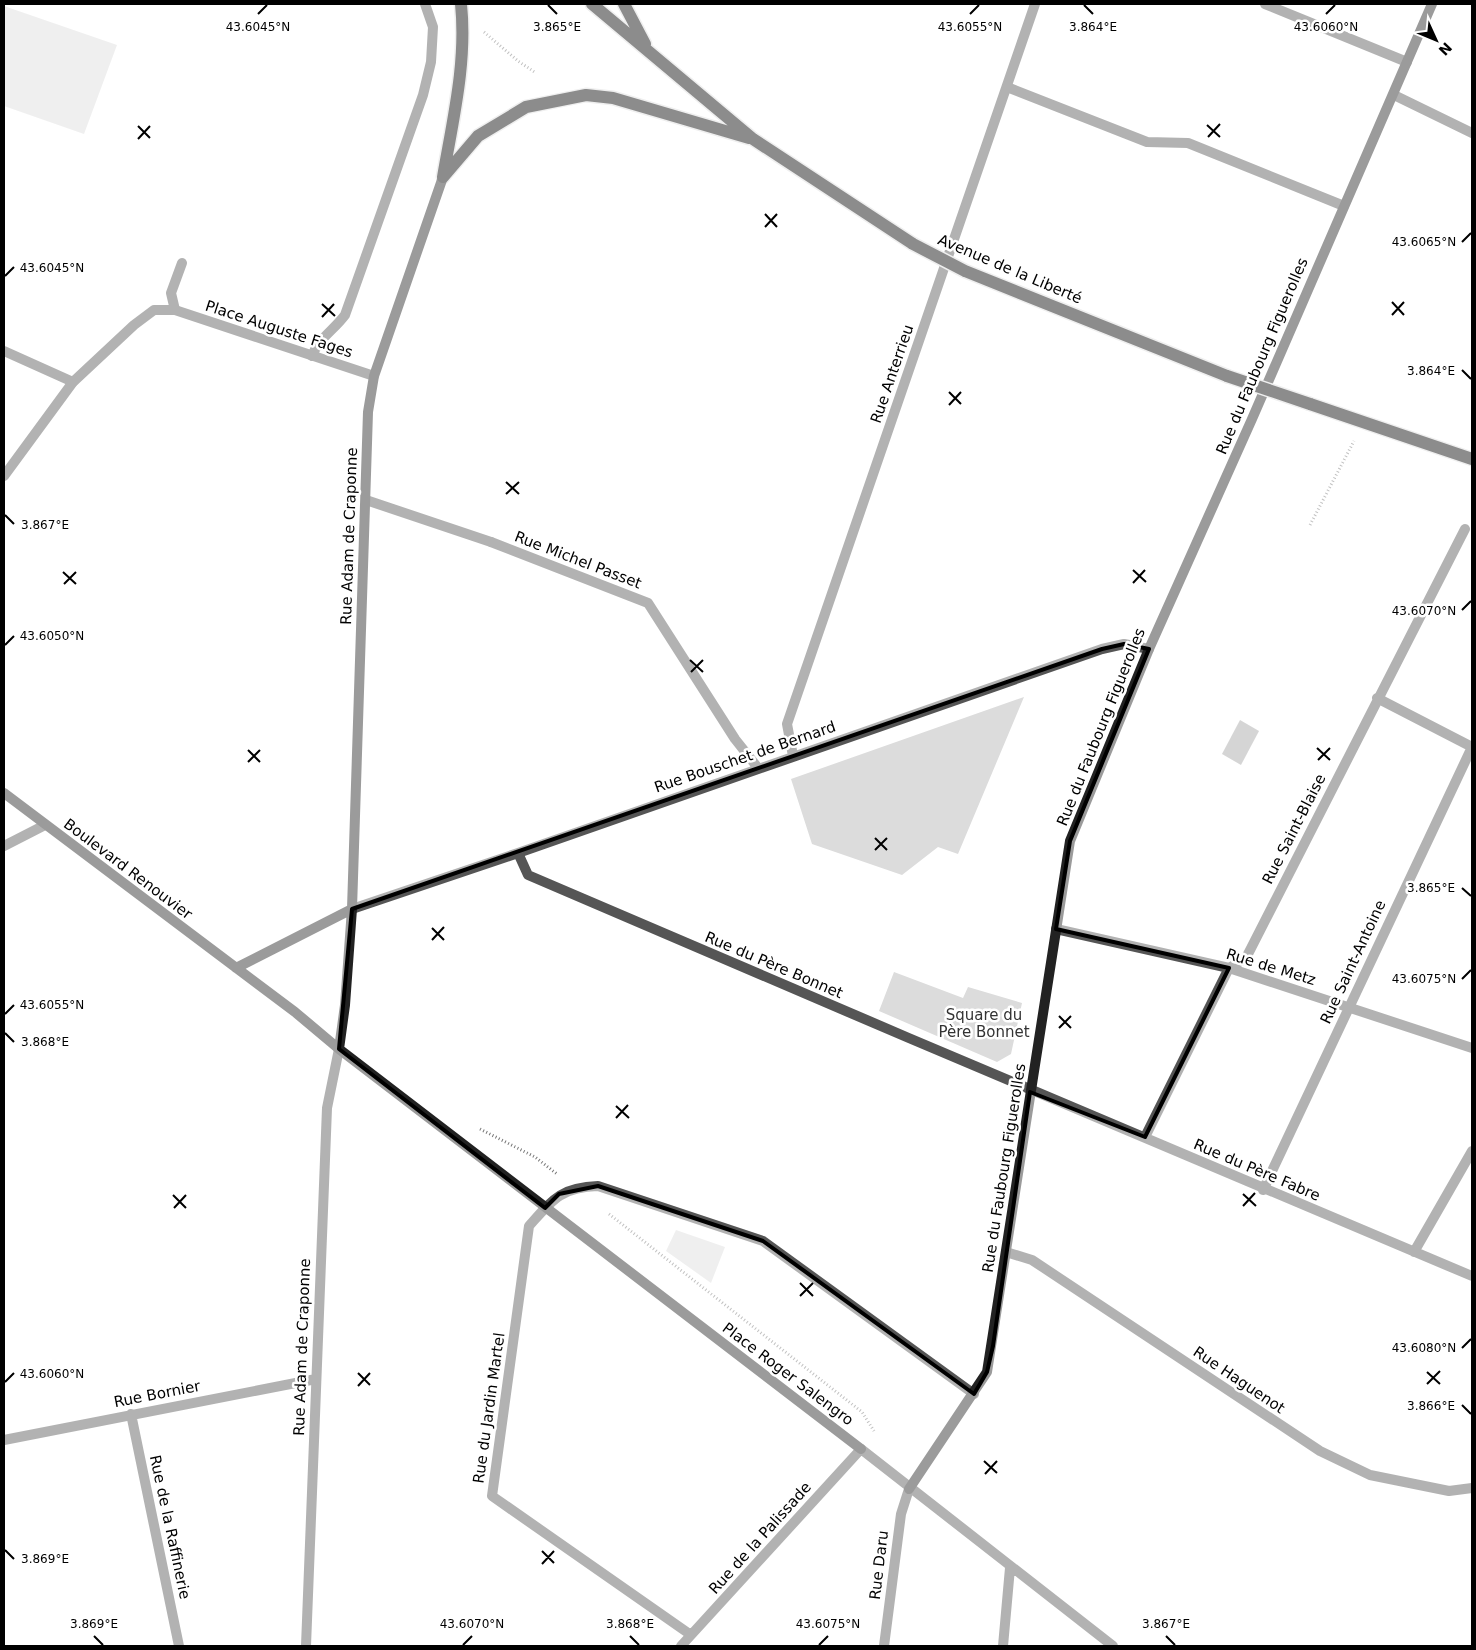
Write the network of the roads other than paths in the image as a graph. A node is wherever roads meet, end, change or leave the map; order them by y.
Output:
1 (425, 4) edge
2 (461, 4) edge
3 (592, 4) edge
4 (624, 4) edge
5 (1035, 4) edge
6 (1265, 4) edge
7 (1432, 4) edge
8 (649, 50) junction
9 (1407, 62) junction
10 (1007, 87) junction
11 (1394, 95) junction
12 (1472, 133) edge
13 (753, 139) junction
14 (443, 177) junction
15 (1344, 206) junction
16 (182, 263) dead end
17 (175, 310) junction
18 (4, 351) edge
19 (312, 356) junction
20 (374, 376) junction
21 (74, 382) junction
22 (1472, 459) edge
23 (4, 476) edge
24 (366, 500) junction
25 (1464, 528) dead end
26 (1149, 649) junction
27 (1377, 698) junction
28 (1472, 747) edge
29 (793, 756) junction
30 (758, 768) junction
31 (4, 793) edge
32 (44, 825) junction
33 (4, 846) edge
34 (518, 854) junction
35 (352, 909) junction
36 (1056, 929) junction
37 (236, 968) junction
38 (1229, 968) junction
39 (1348, 1008) junction
40 (1472, 1048) edge
41 (339, 1049) junction
42 (1030, 1092) junction
43 (1145, 1137) junction
44 (1472, 1150) edge
45 (1263, 1190) junction
46 (545, 1208) junction
47 (1006, 1252) junction
48 (1414, 1252) junction
49 (1472, 1276) edge
50 (316, 1379) junction
51 (974, 1394) junction
52 (131, 1414) junction
53 (4, 1440) edge
54 (861, 1450) junction
55 (1472, 1488) edge
56 (909, 1489) junction
57 (1010, 1568) junction
58 (691, 1635) junction
59 (1110, 1645) edge
60 (179, 1646) edge
61 (306, 1646) edge
62 (681, 1646) edge
63 (884, 1646) edge
64 (1003, 1646) edge

1 - 19 street
2 - 14 main road
3 - 8 main road, Avenue de la Liberté
4 - 8 main road
5 - 10 street, Rue Anterrieu
6 - 9 street
7 - 9 street, Rue du Faubourg Figuerolles
8 - 13 main road, Avenue de la Liberté
9 - 11 street, Rue du Faubourg Figuerolles
10 - 15 street
10 - 29 street, Rue Anterrieu
11 - 12 street
11 - 15 street, Rue du Faubourg Figuerolles
13 - 14 main road
13 - 22 main road, Avenue de la Liberté, bridge
14 - 20 street, Rue Adam de Craponne
15 - 26 street, Rue du Faubourg Figuerolles
16 - 17 street
17 - 19 street, Place Auguste Fages
17 - 21 street
18 - 21 street
19 - 20 street, Place Auguste Fages
20 - 24 street, Rue Adam de Craponne
21 - 23 street
24 - 30 street, Rue Michel Passet
24 - 35 street, Rue Adam de Craponne
25 - 27 street, Rue Saint-Blaise
26 - 29 street, Rue Bouschet de Bernard
26 - 36 street, Rue du Faubourg Figuerolles
27 - 28 street
27 - 38 street, Rue Saint-Blaise
28 - 39 street, Rue Saint-Antoine
29 - 30 street, Rue Bouschet de Bernard
30 - 34 street, Rue Bouschet de Bernard
31 - 32 street, Boulevard Renouvier
32 - 33 street
32 - 37 street, Boulevard Renouvier
34 - 35 street, Rue Bouschet de Bernard
34 - 42 street, Rue du Père Bonnet
35 - 37 street
35 - 41 street, Rue Adam de Craponne
36 - 38 street, Rue de Metz
36 - 42 street, Rue du Faubourg Figuerolles
37 - 41 street, Boulevard Renouvier
38 - 39 street, Rue de Metz
38 - 43 street, Rue Saint-Blaise
39 - 40 street, Rue de Metz
39 - 45 street, Rue Saint-Antoine
41 - 46 street, Place Roger Salengro
41 - 50 street, Rue Adam de Craponne
42 - 43 street, Rue du Père Fabre
42 - 47 street, Rue du Faubourg Figuerolles
43 - 45 street, Rue du Père Fabre
44 - 48 street
45 - 48 street, Rue du Père Fabre
46 - 51 street
46 - 54 street, Place Roger Salengro
46 - 58 street, Rue du Jardin Martel
47 - 51 street, Rue du Faubourg Figuerolles
47 - 55 street, Rue Haguenot
48 - 49 street, Rue du Père Fabre
50 - 52 street, Rue Bornier
50 - 61 street, Rue Adam de Craponne
51 - 56 street, Rue du Faubourg Figuerolles
52 - 53 street, Rue Bornier
52 - 60 street, Rue de la Raffinerie
54 - 56 street, Place Roger Salengro
54 - 58 street, Rue de la Palissade
56 - 57 street, Place Roger Salengro
56 - 63 street, Rue Daru
57 - 59 street, Place Roger Salengro
57 - 64 street
58 - 62 street, Rue de la Palissade

